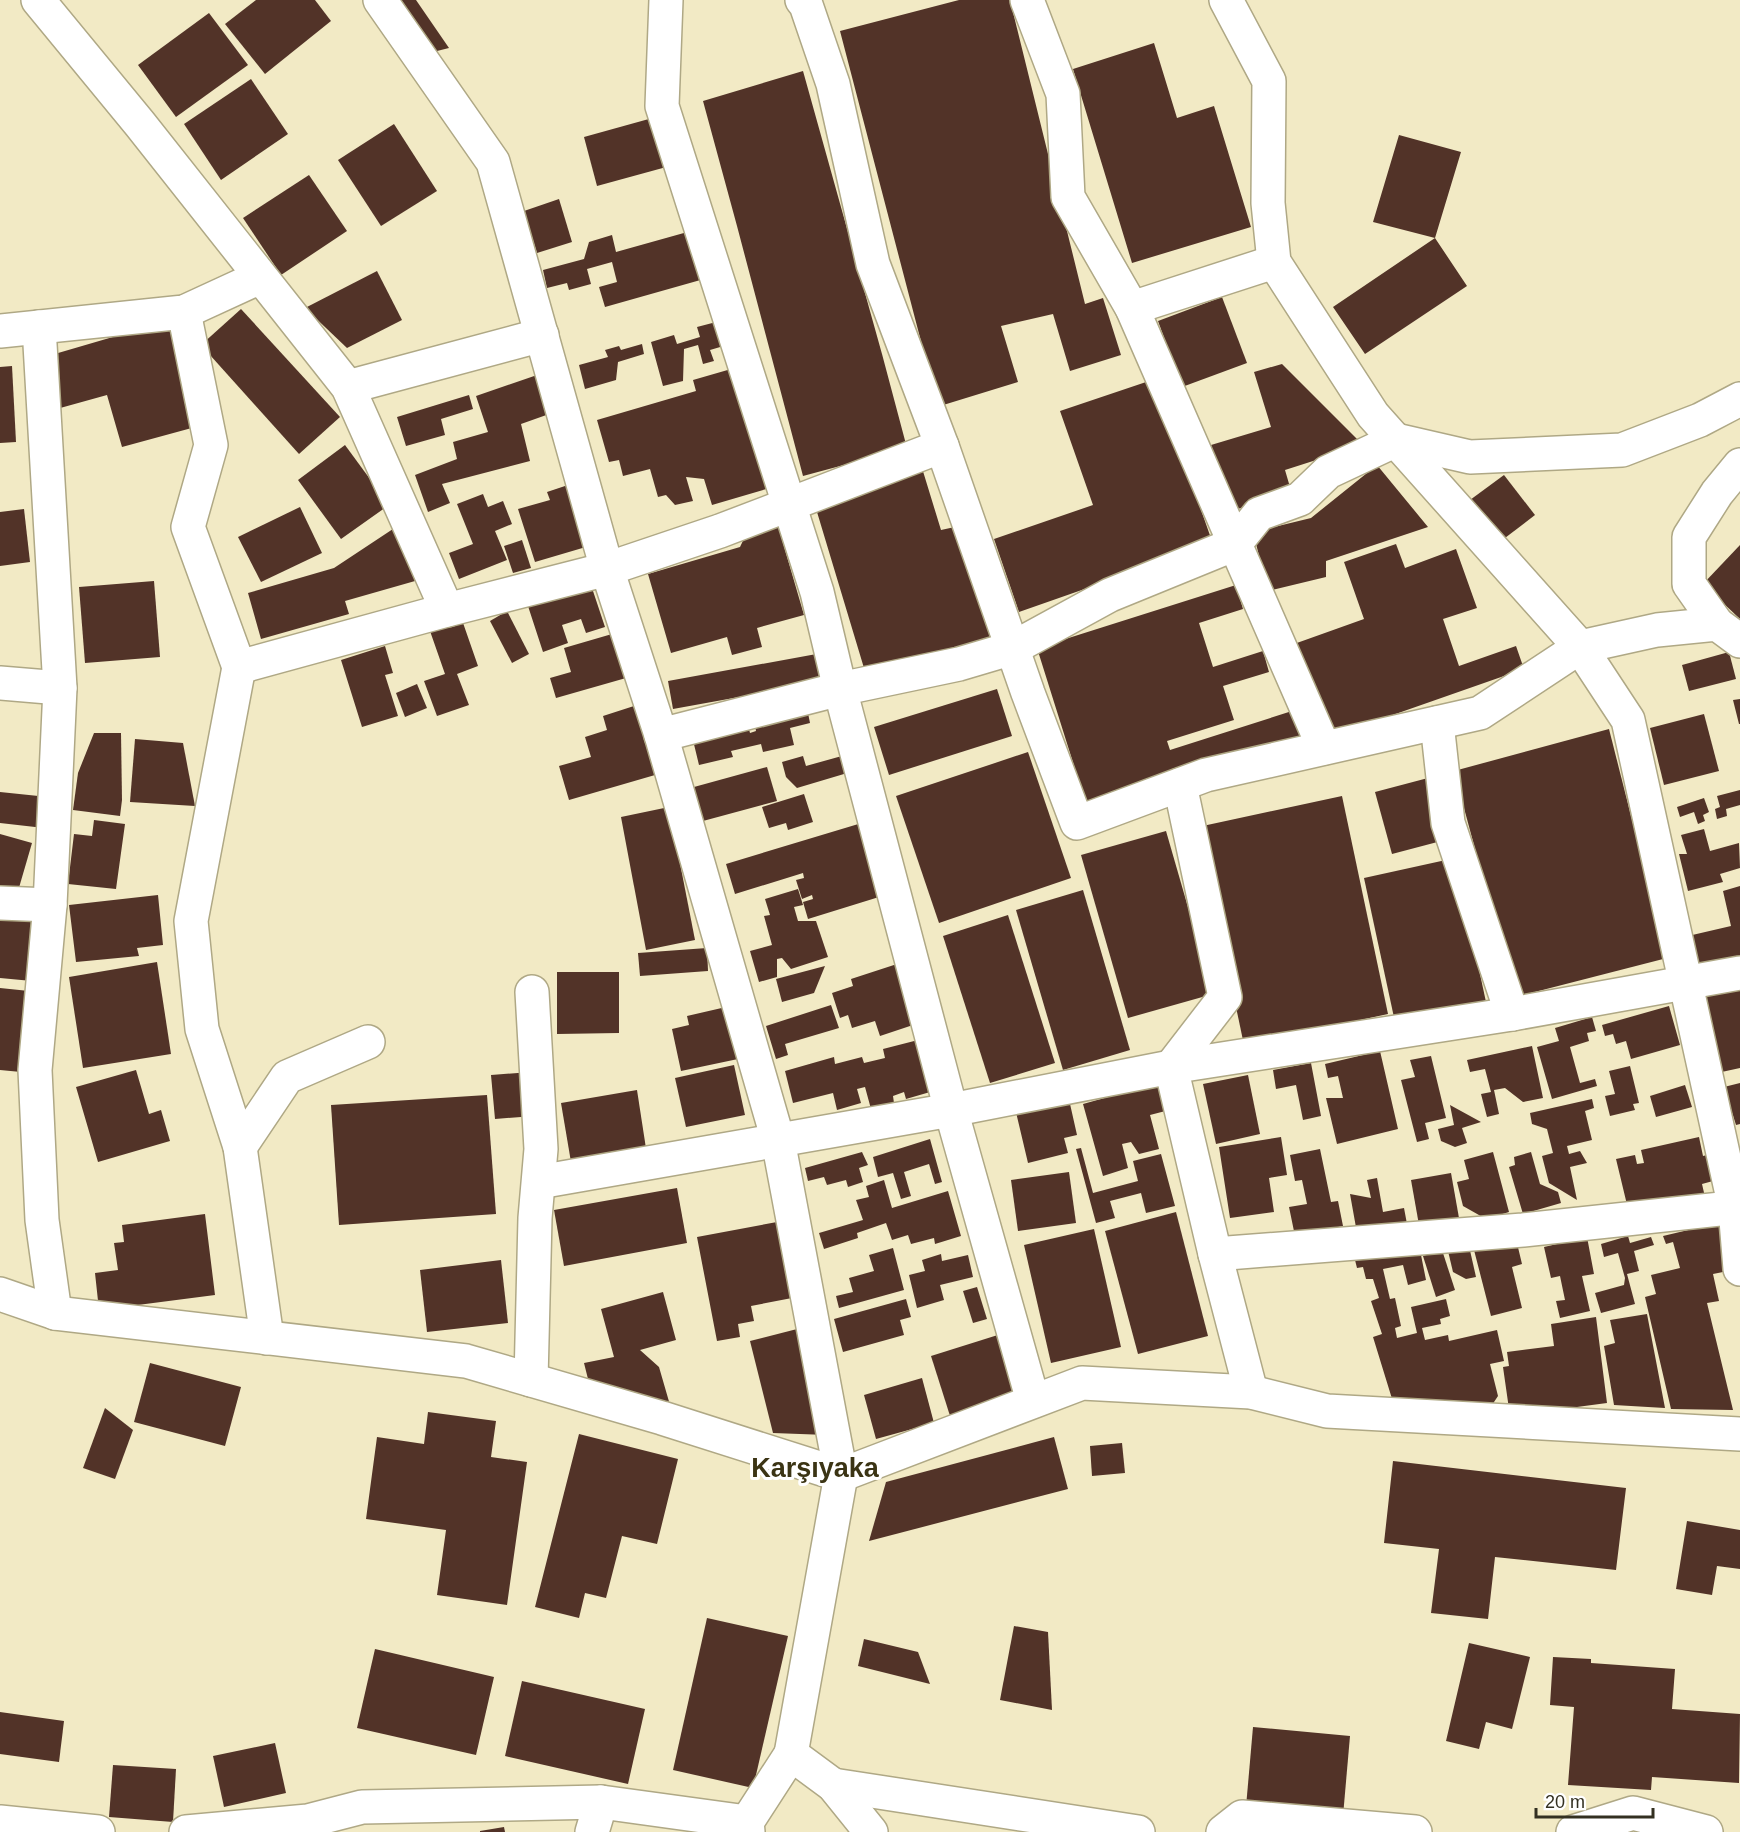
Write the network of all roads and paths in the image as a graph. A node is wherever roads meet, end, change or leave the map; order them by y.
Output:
1 (38, 0) edge
2 (380, 0) edge
3 (666, 0) edge
4 (1027, 0) edge
5 (1226, 0) edge
6 (808, 2) edge
7 (1274, 262) junction
8 (260, 277) junction
9 (1132, 308) junction
10 (184, 312) junction
11 (39, 327) junction
12 (0, 331) edge
13 (543, 335) junction
14 (348, 387) junction
15 (1740, 399) edge
16 (1396, 440) junction
17 (942, 446) junction
18 (1740, 465) edge
19 (790, 504) junction
20 (1235, 544) junction
21 (607, 569) junction
22 (447, 610) junction
23 (1728, 632) edge
24 (1580, 647) junction
25 (1013, 648) junction
26 (239, 667) junction
27 (0, 682) edge
28 (60, 688) junction
29 (840, 689) junction
30 (1437, 723) junction
31 (661, 735) junction
32 (1324, 748) junction
33 (1180, 785) junction
34 (0, 903) edge
35 (50, 905) junction
36 (1740, 973) edge
37 (1687, 982) junction
38 (532, 992) dead end
39 (1512, 1014) junction
40 (368, 1042) dead end
41 (1171, 1067) junction
42 (951, 1110) junction
43 (778, 1140) junction
44 (240, 1147) junction
45 (539, 1182) junction
46 (1737, 1207) edge
47 (1215, 1254) junction
48 (1740, 1269) edge
49 (0, 1294) edge
50 (56, 1314) junction
51 (267, 1338) junction
52 (531, 1380) junction
53 (1251, 1392) junction
54 (1033, 1401) junction
55 (1740, 1434) edge
56 (841, 1475) junction
57 (792, 1754) junction
58 (833, 1785) junction
59 (597, 1817) edge
60 (0, 1822) edge
61 (309, 1826) edge
62 (748, 1827) edge
63 (98, 1832) edge
64 (186, 1832) edge
65 (871, 1832) edge
66 (1138, 1832) edge
67 (1223, 1832) edge
68 (1415, 1832) edge
69 (1573, 1832) edge
70 (1706, 1832) edge

1 - 8 street
2 - 13 street
3 - 19 street
4 - 9 street
5 - 7 street
6 - 17 street
7 - 9 street
7 - 16 street
8 - 10 street
8 - 14 street
9 - 20 street
10 - 11 street
10 - 26 street
11 - 12 street
11 - 28 street
13 - 14 street
13 - 21 street
14 - 22 street
15 - 16 street
16 - 20 street
16 - 24 street
17 - 19 street
17 - 25 street
18 - 23 street
19 - 21 street
19 - 29 street
20 - 25 street
20 - 32 street
21 - 22 street
21 - 31 street
22 - 26 street
23 - 24 street
24 - 30 street
24 - 37 street
25 - 29 street
25 - 33 street
26 - 44 street
27 - 28 street
28 - 35 street
29 - 31 street
29 - 42 street
30 - 32 street
30 - 39 street
31 - 43 street
32 - 33 street
33 - 41 street
34 - 35 street
35 - 50 street
36 - 37 street
37 - 39 street
37 - 46 street
38 - 45 street
39 - 41 street
40 - 44 street
41 - 42 street
41 - 47 street
42 - 43 street
42 - 54 street
43 - 45 street
43 - 56 street
44 - 51 street
45 - 52 street
46 - 47 street
46 - 48 street
47 - 53 street
49 - 50 street
50 - 51 street
51 - 52 street
52 - 56 street
53 - 54 street
53 - 55 street
54 - 56 street
56 - 57 street
57 - 58 street
57 - 62 street
58 - 65 street
58 - 66 street
59 - 61 street
59 - 62 street
60 - 63 street
61 - 64 street
67 - 68 street
69 - 70 street

